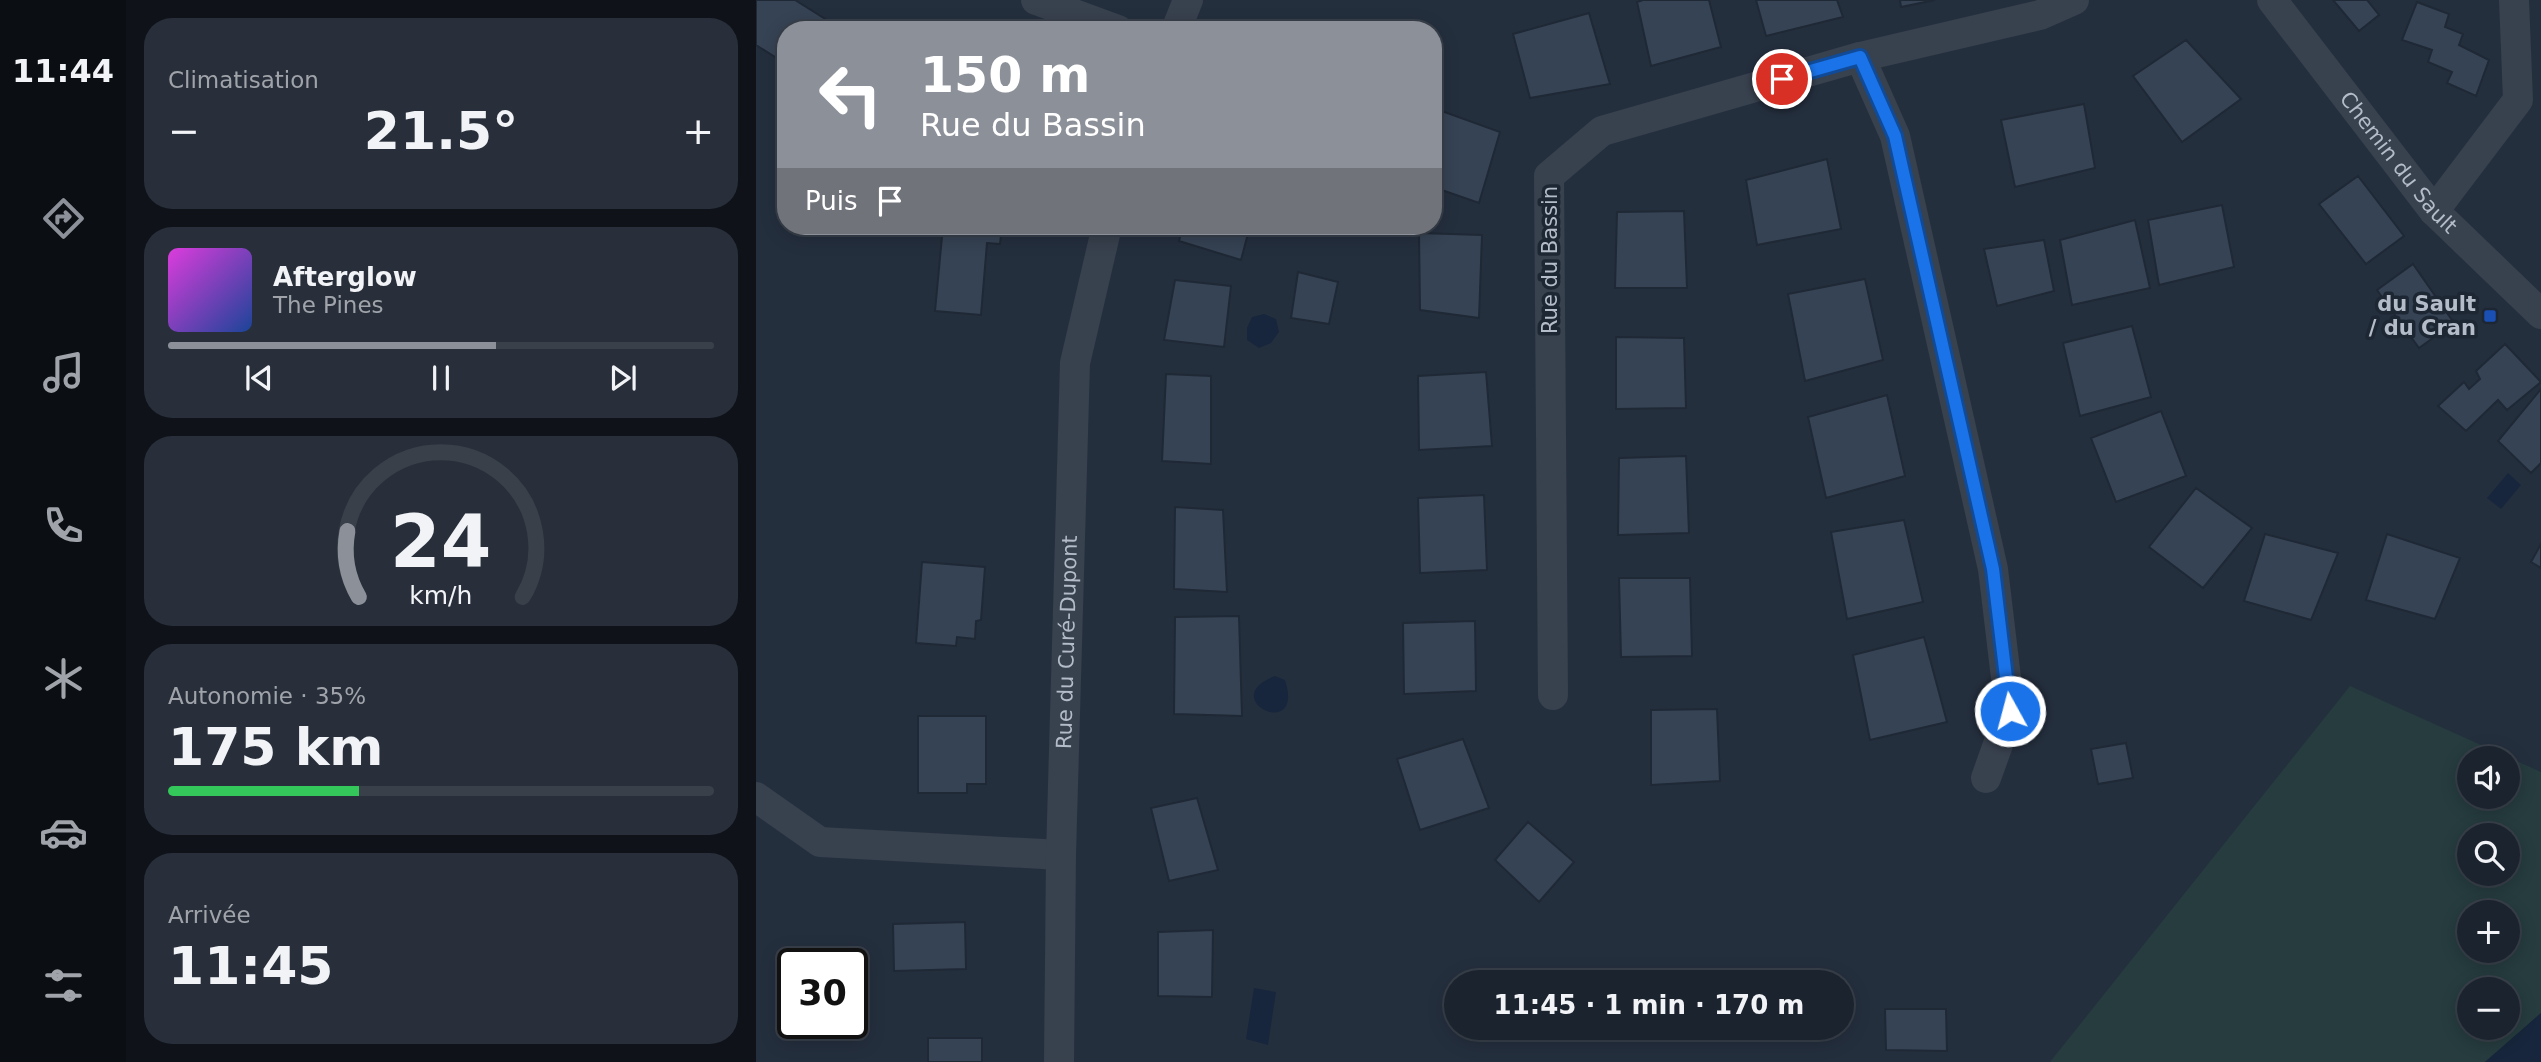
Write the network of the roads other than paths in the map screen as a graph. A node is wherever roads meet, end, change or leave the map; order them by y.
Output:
1 (1036, 0) edge
2 (1188, 0) edge
3 (2074, 0) edge
4 (2272, 0) edge
5 (2514, 0) edge
6 (1093, 21) edge
7 (1180, 21) edge
8 (1860, 57) junction
9 (2434, 211) junction
10 (1105, 235) edge
11 (2541, 314) edge
12 (1553, 695) dead end
13 (1986, 778) dead end
14 (756, 797) edge
15 (1061, 855) junction
16 (1059, 1062) edge

1 - 6 street
2 - 7 street
3 - 8 street, Rue du Bassin
4 - 9 street, Chemin du Sault
5 - 9 street
8 - 12 street, Rue du Bassin
8 - 13 street
9 - 11 street, Chemin du Sault
10 - 15 street, Rue du Curé-Dupont
14 - 15 street
15 - 16 street, Rue du Curé-Dupont

